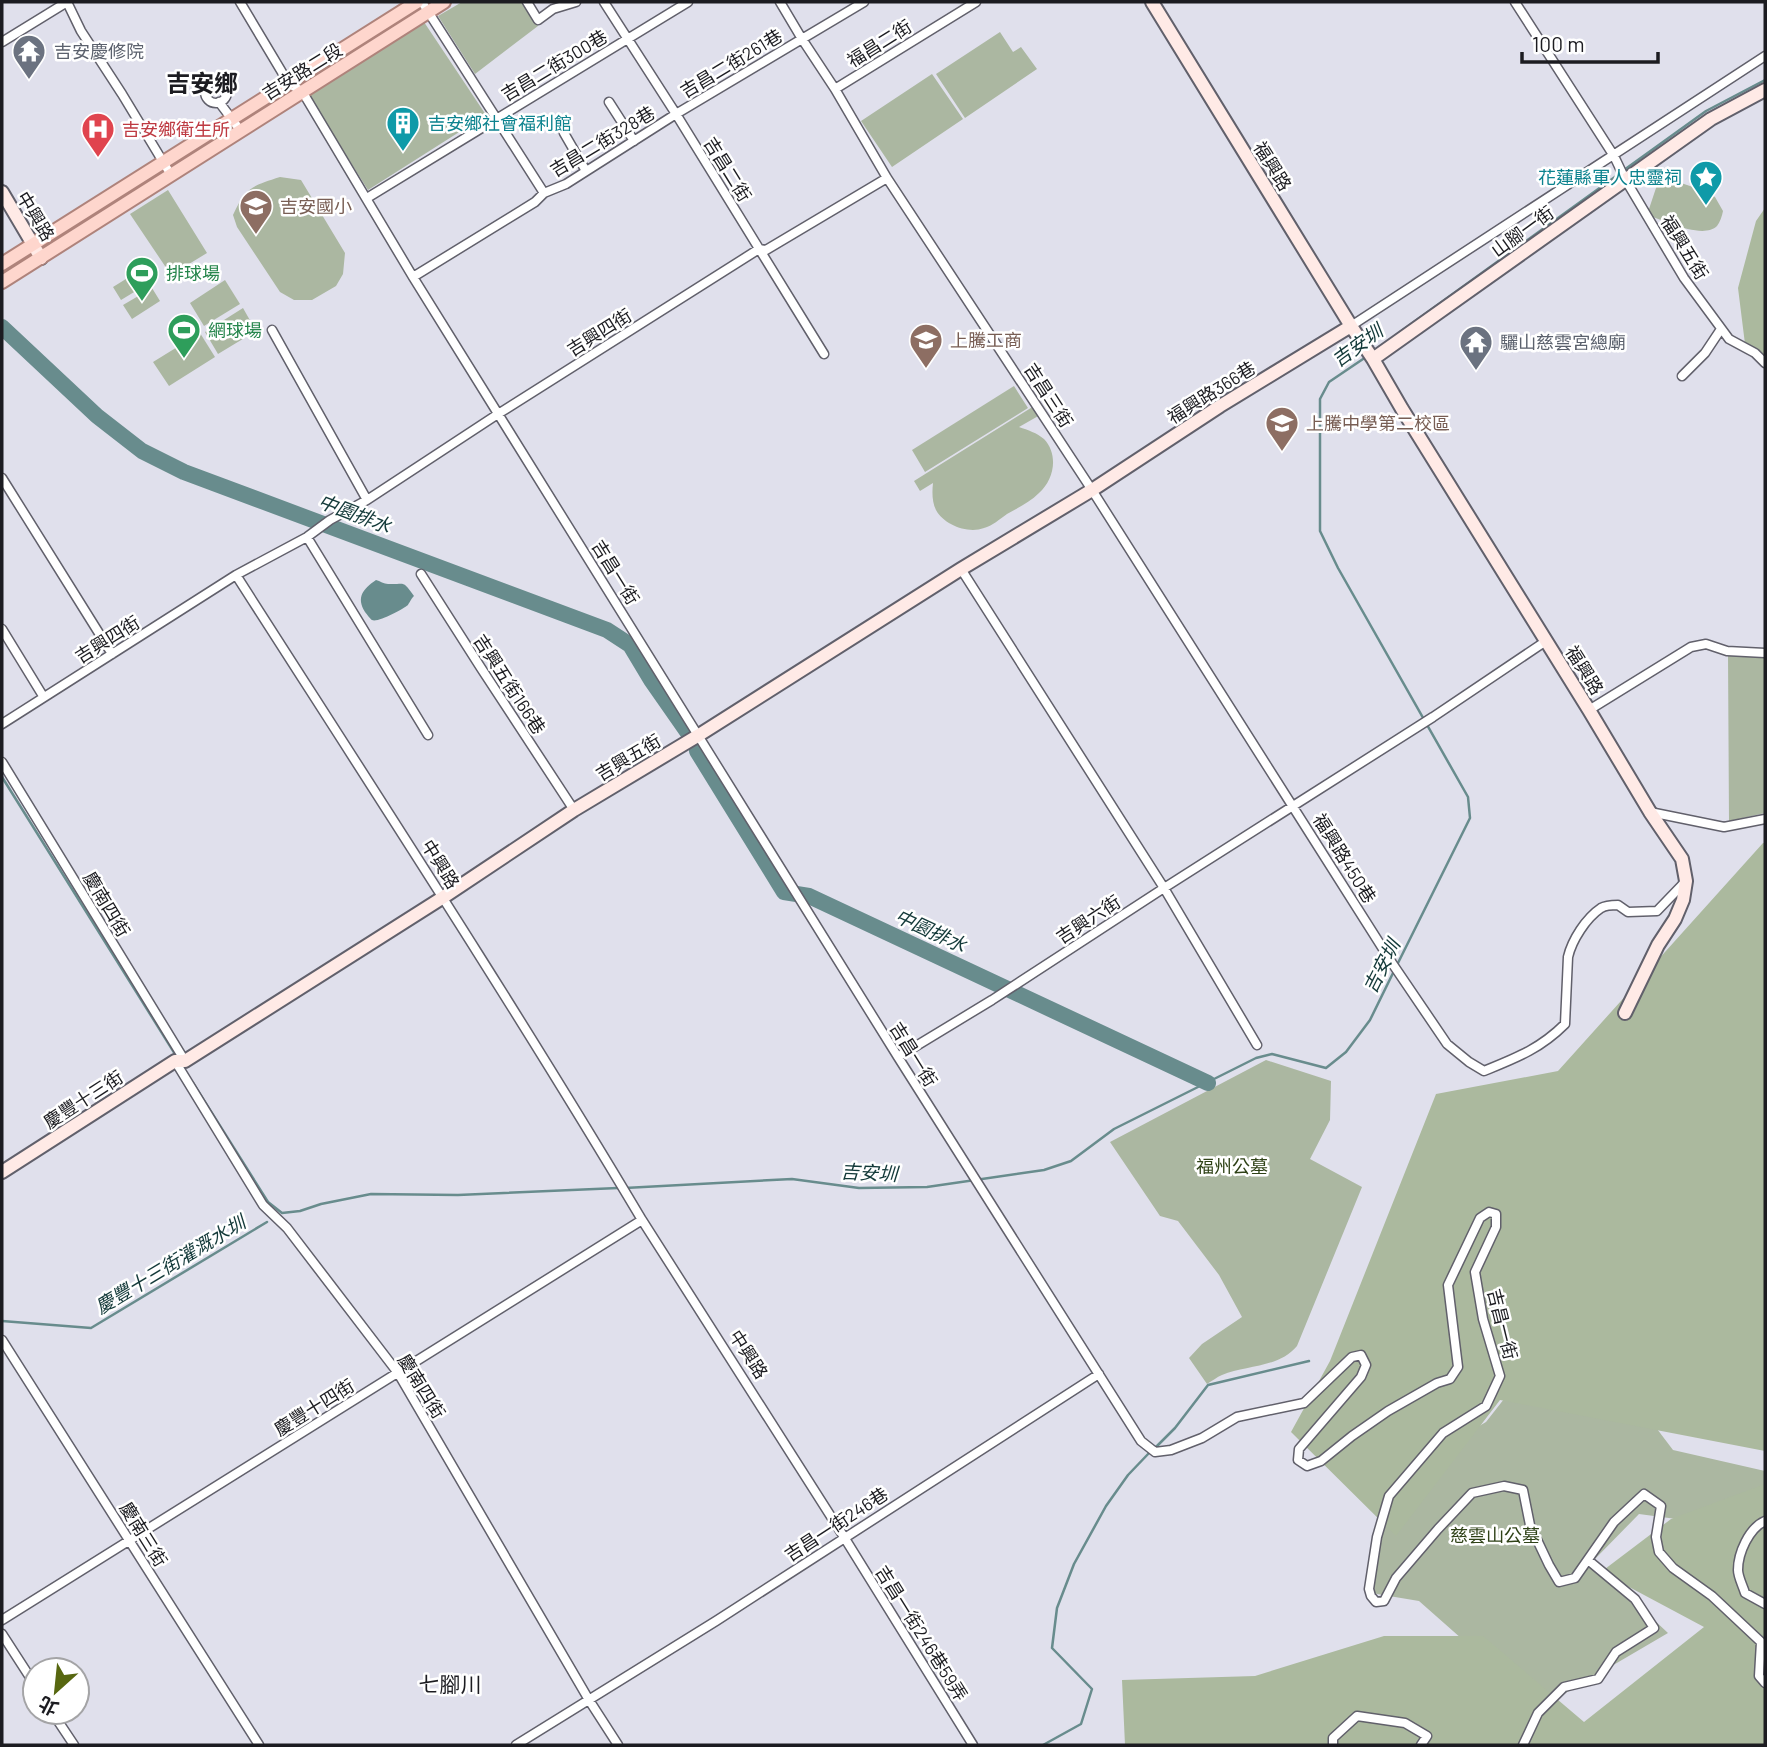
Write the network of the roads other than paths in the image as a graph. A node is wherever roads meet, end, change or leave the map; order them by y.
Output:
1 (67, 2) edge
2 (240, 2) edge
3 (444, 2) edge
4 (527, 2) edge
5 (576, 2) edge
6 (604, 2) edge
7 (688, 2) edge
8 (780, 2) edge
9 (864, 2) edge
10 (976, 2) edge
11 (1152, 2) edge
12 (1515, 2) edge
13 (422, 5) edge
14 (628, 39) junction
15 (802, 40) junction
16 (2, 42) edge
17 (1765, 56) edge
18 (289, 84) junction
19 (835, 89) junction
20 (1765, 90) edge
21 (302, 92) junction
22 (219, 102) dead end
23 (609, 102) dead end
24 (676, 114) junction
25 (497, 118) junction
26 (236, 125) junction
27 (564, 133) dead end
28 (634, 141) junction
29 (1614, 156) junction
30 (163, 163) junction
31 (586, 171) junction
32 (170, 175) junction
33 (887, 178) junction
34 (1625, 179) junction
35 (2, 192) edge
36 (544, 193) junction
37 (367, 198) junction
38 (33, 245) junction
39 (759, 250) junction
40 (41, 258) junction
41 (2, 264) edge
42 (413, 277) junction
43 (2, 282) edge
44 (1351, 326) junction
45 (1721, 329) junction
46 (272, 330) dead end
47 (824, 354) dead end
48 (1370, 354) junction
49 (1765, 363) edge
50 (1682, 376) dead end
51 (498, 414) junction
52 (2, 478) edge
53 (1092, 490) junction
54 (367, 500) junction
55 (304, 538) junction
56 (961, 569) junction
57 (421, 574) dead end
58 (236, 575) junction
59 (2, 629) edge
60 (1546, 641) junction
61 (1765, 653) edge
62 (112, 654) junction
63 (43, 696) junction
64 (1590, 710) junction
65 (2, 724) edge
66 (428, 735) dead end
67 (699, 735) junction
68 (2, 762) edge
69 (1294, 805) junction
70 (574, 810) junction
71 (1650, 812) junction
72 (1765, 819) edge
73 (1686, 881) junction
74 (1164, 888) junction
75 (442, 898) junction
76 (1625, 1013) dead end
77 (1257, 1045) dead end
78 (898, 1057) junction
79 (180, 1061) junction
80 (2, 1172) edge
81 (642, 1220) junction
82 (2, 1340) edge
83 (398, 1373) junction
84 (1099, 1374) junction
85 (1765, 1521) edge
86 (844, 1537) junction
87 (130, 1541) junction
88 (1588, 1560) junction
89 (1765, 1604) edge
90 (2, 1620) edge
91 (2, 1634) edge
92 (21, 1663) edge
93 (1765, 1683) edge
94 (589, 1700) junction
95 (61, 1726) edge
96 (74, 1745) edge
97 (260, 1745) edge
98 (516, 1745) edge
99 (618, 1745) edge
100 (973, 1745) edge
101 (1333, 1745) edge
102 (1421, 1745) edge
103 (1523, 1745) edge

1 - 16 street
1 - 30 street
2 - 18 street, 吉昌一街
3 - 13 main road, 吉安路二段
4 - 5 street
6 - 14 street, 吉昌二街
7 - 14 street, 吉昌二街300巷
8 - 15 street, 吉昌三街
9 - 15 street, 吉昌二街261巷
10 - 19 street, 福昌二街
11 - 44 street, 福興路
12 - 29 street, 福興五街
13 - 18 main road, 吉安路二段
13 - 21 main road, 吉安路二段
13 - 25 street
14 - 24 street, 吉昌二街
14 - 25 street, 吉昌二街300巷
15 - 19 street, 吉昌三街
15 - 24 street, 吉昌二街261巷
17 - 29 street
18 - 21 street, 吉昌一街
18 - 26 main road, 吉安路二段
19 - 33 street, 吉昌三街
20 - 34 street, 山腳一街
21 - 26 main road, 吉安路二段
21 - 37 street, 吉昌一街
22 - 26 street
23 - 28 street
24 - 28 street, 吉昌二街328巷
24 - 39 street, 吉昌二街
25 - 36 street
25 - 37 street, 吉昌二街300巷
26 - 30 main road, 吉安路二段
26 - 32 main road, 吉安路二段
27 - 31 street
28 - 31 street, 吉昌二街328巷
29 - 34 street, 福興五街
29 - 44 street
30 - 32 street
30 - 38 main road, 吉安路二段
31 - 36 street, 吉昌二街328巷
32 - 40 main road, 吉安路二段
33 - 39 street, 吉興四街
33 - 53 street, 吉昌三街
34 - 45 street, 福興五街
34 - 48 street, 山腳一街
35 - 38 street, 中興路
36 - 42 street, 吉昌二街328巷
37 - 42 street, 吉昌一街
38 - 40 street, 中興路
38 - 41 main road, 吉安路二段
39 - 47 street, 吉昌二街
39 - 51 street, 吉興四街
40 - 43 main road, 吉安路二段
42 - 51 street, 吉昌一街
44 - 48 street, 福興路
44 - 53 street, 福興路366巷
45 - 49 street, 福興五街
45 - 50 street
46 - 54 street
48 - 60 street, 福興路
51 - 54 street, 吉興四街
51 - 67 street, 吉昌一街
52 - 62 street
53 - 56 street, 吉興五街
53 - 69 street, 吉昌三街
54 - 55 street, 吉興四街
55 - 58 street, 吉興四街
55 - 66 street
56 - 67 street, 吉興五街
56 - 74 street
57 - 70 street, 吉興五街166巷
58 - 62 street, 吉興四街
58 - 75 street, 中興路
59 - 63 street
60 - 64 street, 福興路
60 - 69 street, 吉興六街
61 - 64 street
62 - 63 street, 吉興四街
63 - 65 street, 吉興四街
64 - 71 street, 福興路
67 - 70 street, 吉興五街
67 - 78 street, 吉昌一街
68 - 79 street, 慶南四街
69 - 73 street, 福興路450巷
69 - 74 street, 吉興六街
70 - 75 street, 吉興五街
71 - 72 street
71 - 73 street, 福興路
73 - 76 street
74 - 77 street
74 - 78 street, 吉興六街
75 - 79 street, 吉興五街
75 - 81 street, 中興路
78 - 84 street, 吉昌一街
79 - 80 street, 慶豐十三街
79 - 83 street, 慶南四街
81 - 83 street, 慶豐十四街
81 - 86 street, 中興路
82 - 87 street, 慶南三街
83 - 87 street, 慶豐十四街
83 - 94 street, 慶南四街
84 - 86 street, 吉昌一街246巷
84 - 88 street, 吉昌一街
85 - 89 street
86 - 94 street, 吉昌一街246巷
86 - 100 street, 吉昌一街246巷59弄
87 - 90 street, 慶豐十四街
87 - 97 street, 慶南三街
88 - 93 street, 吉昌一街
88 - 103 street
91 - 92 street
94 - 98 street, 吉昌一街246巷
94 - 99 street, 慶南四街
95 - 96 street
101 - 102 street

